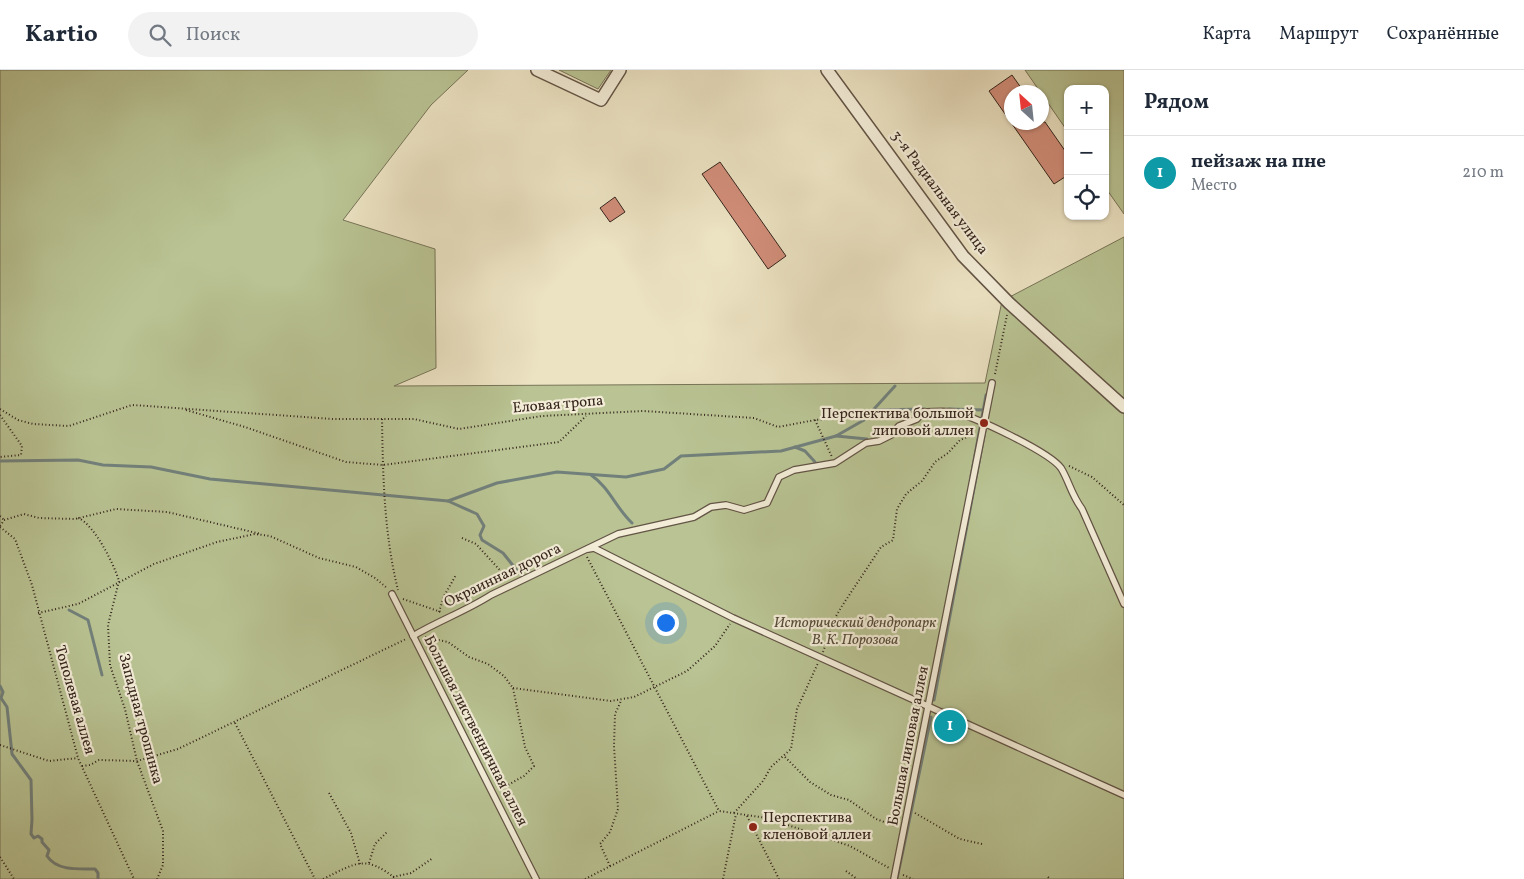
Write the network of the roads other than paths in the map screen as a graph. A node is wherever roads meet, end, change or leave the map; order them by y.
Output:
1 (537, 70) edge
2 (620, 70) edge
3 (827, 70) edge
4 (992, 383) dead end
5 (1124, 407) edge
6 (984, 423) junction
7 (584, 550) junction
8 (392, 594) road end
9 (1124, 604) edge
10 (415, 635) junction
11 (930, 707) junction
12 (1124, 795) edge
13 (536, 879) edge
14 (894, 879) edge

1 - 2 street
3 - 5 street, 3-я Радиальная улица
4 - 6 lane, Большая липовая аллея
6 - 7 lane, Окраинная дорога
6 - 9 lane
6 - 11 lane, Большая липовая аллея
7 - 10 lane, Окраинная дорога
7 - 11 lane
8 - 10 lane, Большая лиственничная аллея
10 - 13 lane, Большая лиственничная аллея
11 - 12 lane
11 - 14 lane, Большая липовая аллея

